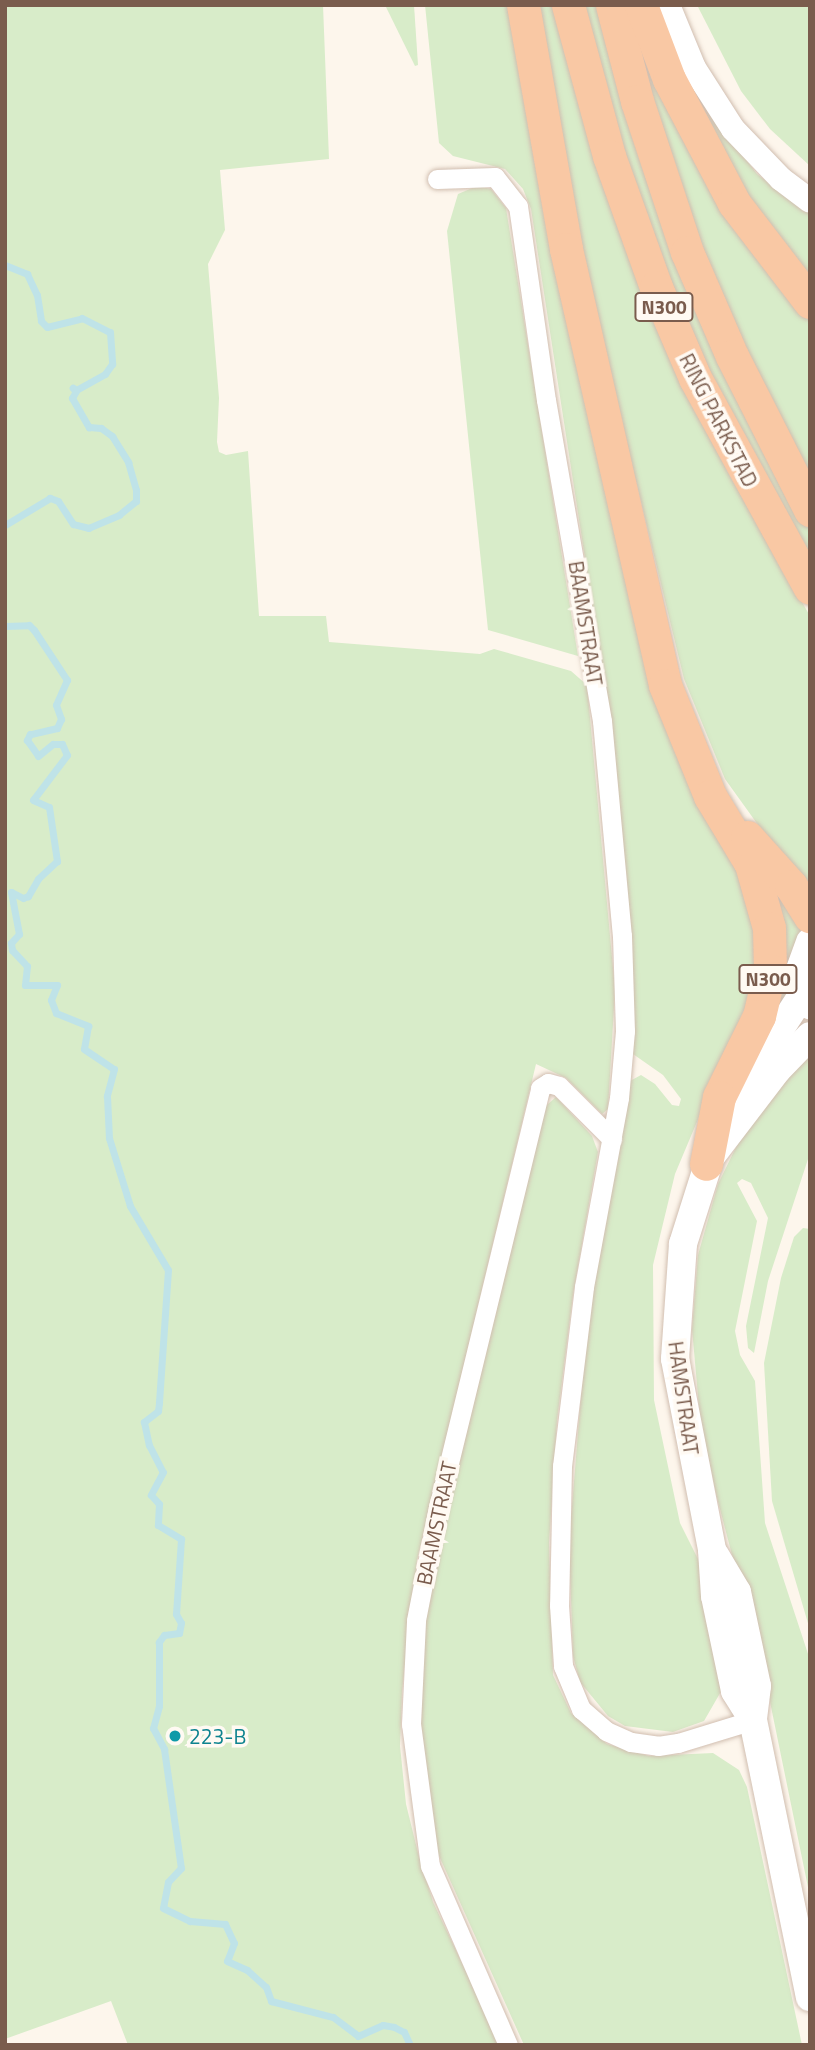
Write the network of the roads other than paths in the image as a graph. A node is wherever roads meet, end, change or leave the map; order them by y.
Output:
1 (523, 5) edge
2 (568, 5) edge
3 (612, 5) edge
4 (641, 5) edge
5 (668, 5) edge
6 (437, 179) dead end
7 (810, 201) edge
8 (810, 302) edge
9 (810, 510) edge
10 (810, 587) edge
11 (710, 796) junction
12 (810, 916) edge
13 (810, 942) edge
14 (807, 1000) edge
15 (810, 1036) edge
16 (612, 1139) junction
17 (706, 1164) junction
18 (753, 1720) junction
19 (810, 1997) edge
20 (508, 2045) edge

1 - 11 highway, N300
2 - 10 highway, RING PARKSTAD / N300
3 - 9 highway, RING PARKSTAD / N300
4 - 8 highway
5 - 7 street
6 - 16 street, BAAMSTRAAT
11 - 12 highway, N300
11 - 17 highway, N300
13 - 14 main road, HAMSTRAAT
14 - 17 main road, HAMSTRAAT
15 - 17 main road, HAMSTRAAT
16 - 18 street, BAAMSTRAAT
16 - 20 street, BAAMSTRAAT
17 - 18 main road, HAMSTRAAT
18 - 19 main road, HAMSTRAAT

